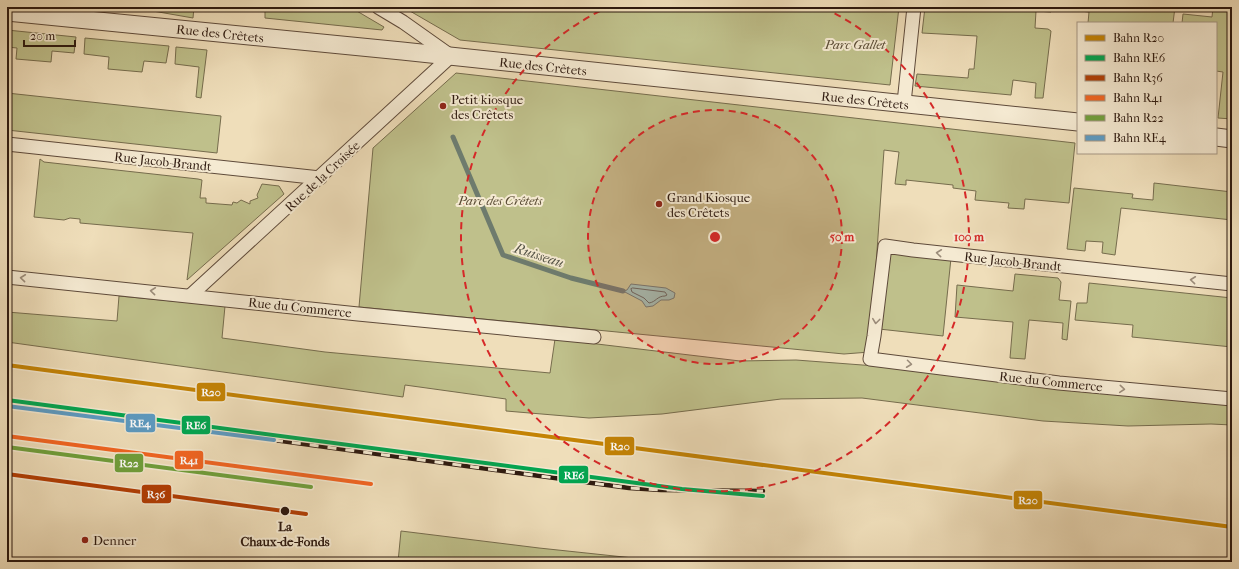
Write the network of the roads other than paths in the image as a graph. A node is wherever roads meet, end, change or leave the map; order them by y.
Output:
1 (378, 7) edge
2 (914, 7) edge
3 (7, 12) edge
4 (451, 56) junction
5 (904, 104) junction
6 (1077, 122) edge
7 (1217, 137) edge
8 (1232, 139) edge
9 (7, 144) edge
10 (320, 178) junction
11 (7, 276) edge
12 (1232, 284) edge
13 (191, 295) junction
14 (594, 337) dead end
15 (870, 359) joint
16 (1232, 399) edge

1 - 4 street
2 - 5 street
3 - 4 street, Rue des Crêtets
4 - 5 street, Rue des Crêtets
4 - 10 street, Rue de la Croisée
5 - 6 street, Rue des Crêtets
7 - 8 street
9 - 10 street, Rue Jacob-Brandt
10 - 13 street, Rue de la Croisée
13 -> 11 street, Rue du Commerce
12 -> 15 street, Rue Jacob-Brandt
13 - 14 street, Rue du Commerce
15 -> 16 street, Rue du Commerce

